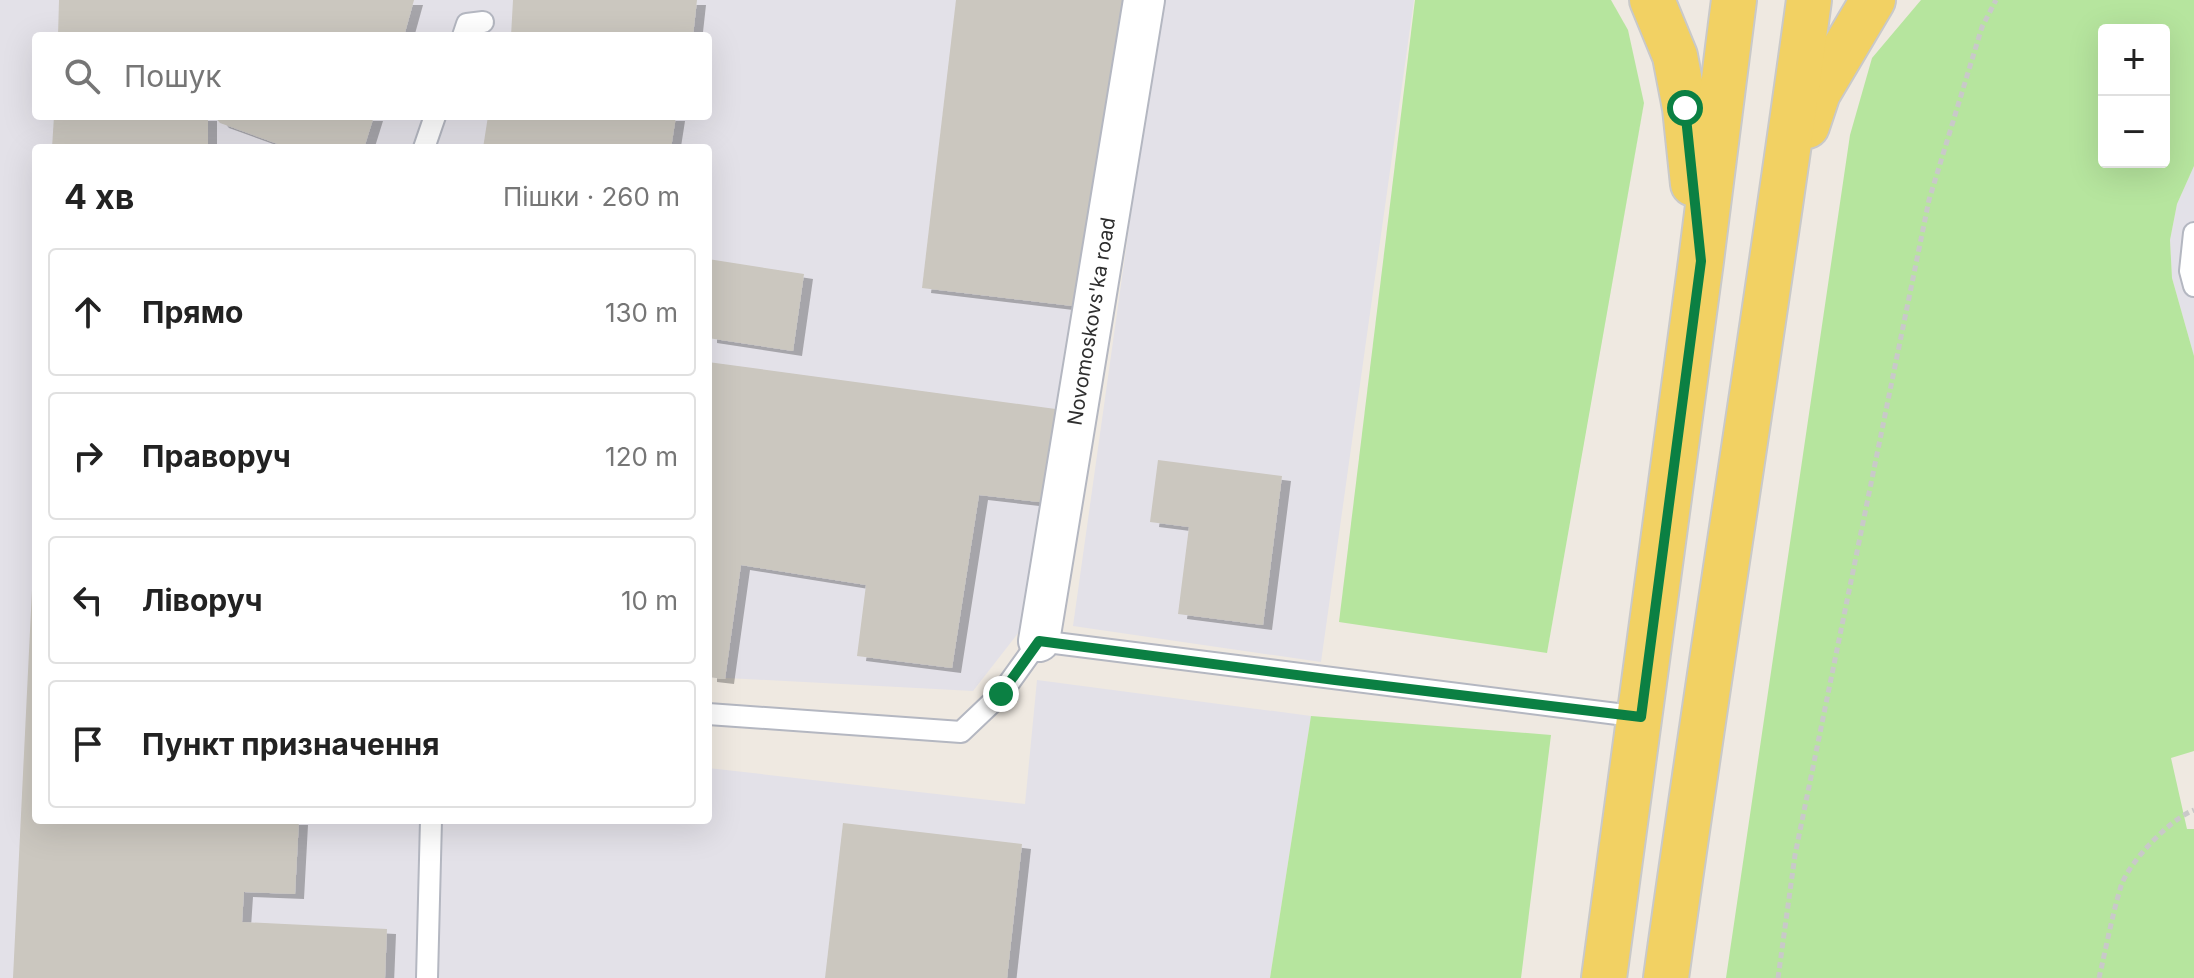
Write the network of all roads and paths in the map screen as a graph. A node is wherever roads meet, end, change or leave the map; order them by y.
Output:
1 (1144, 0) edge
2 (1652, 0) edge
3 (1734, 0) edge
4 (1809, 0) edge
5 (1873, 0) edge
6 (1996, 0) edge
7 (483, 22) dead end
8 (464, 32) edge
9 (434, 120) edge
10 (425, 144) edge
11 (1780, 212) junction
12 (2194, 233) edge
13 (1701, 261) junction
14 (2194, 286) edge
15 (1039, 641) junction
16 (712, 714) edge
17 (1641, 717) junction
18 (2194, 810) edge
19 (431, 824) edge
20 (427, 978) edge
21 (1604, 978) edge
22 (1666, 978) edge
23 (1778, 978) edge
24 (2099, 978) edge

1 - 15 street, Novomoskovs'ka road
2 - 13 main road
3 - 13 main road
4 - 11 main road
5 - 11 main road
6 - 23 path
7 - 8 lane
9 - 10 lane
11 - 22 main road
12 - 14 lane
13 - 17 main road
15 - 16 lane
15 - 17 lane
17 - 21 main road
18 - 24 path
19 - 20 lane

